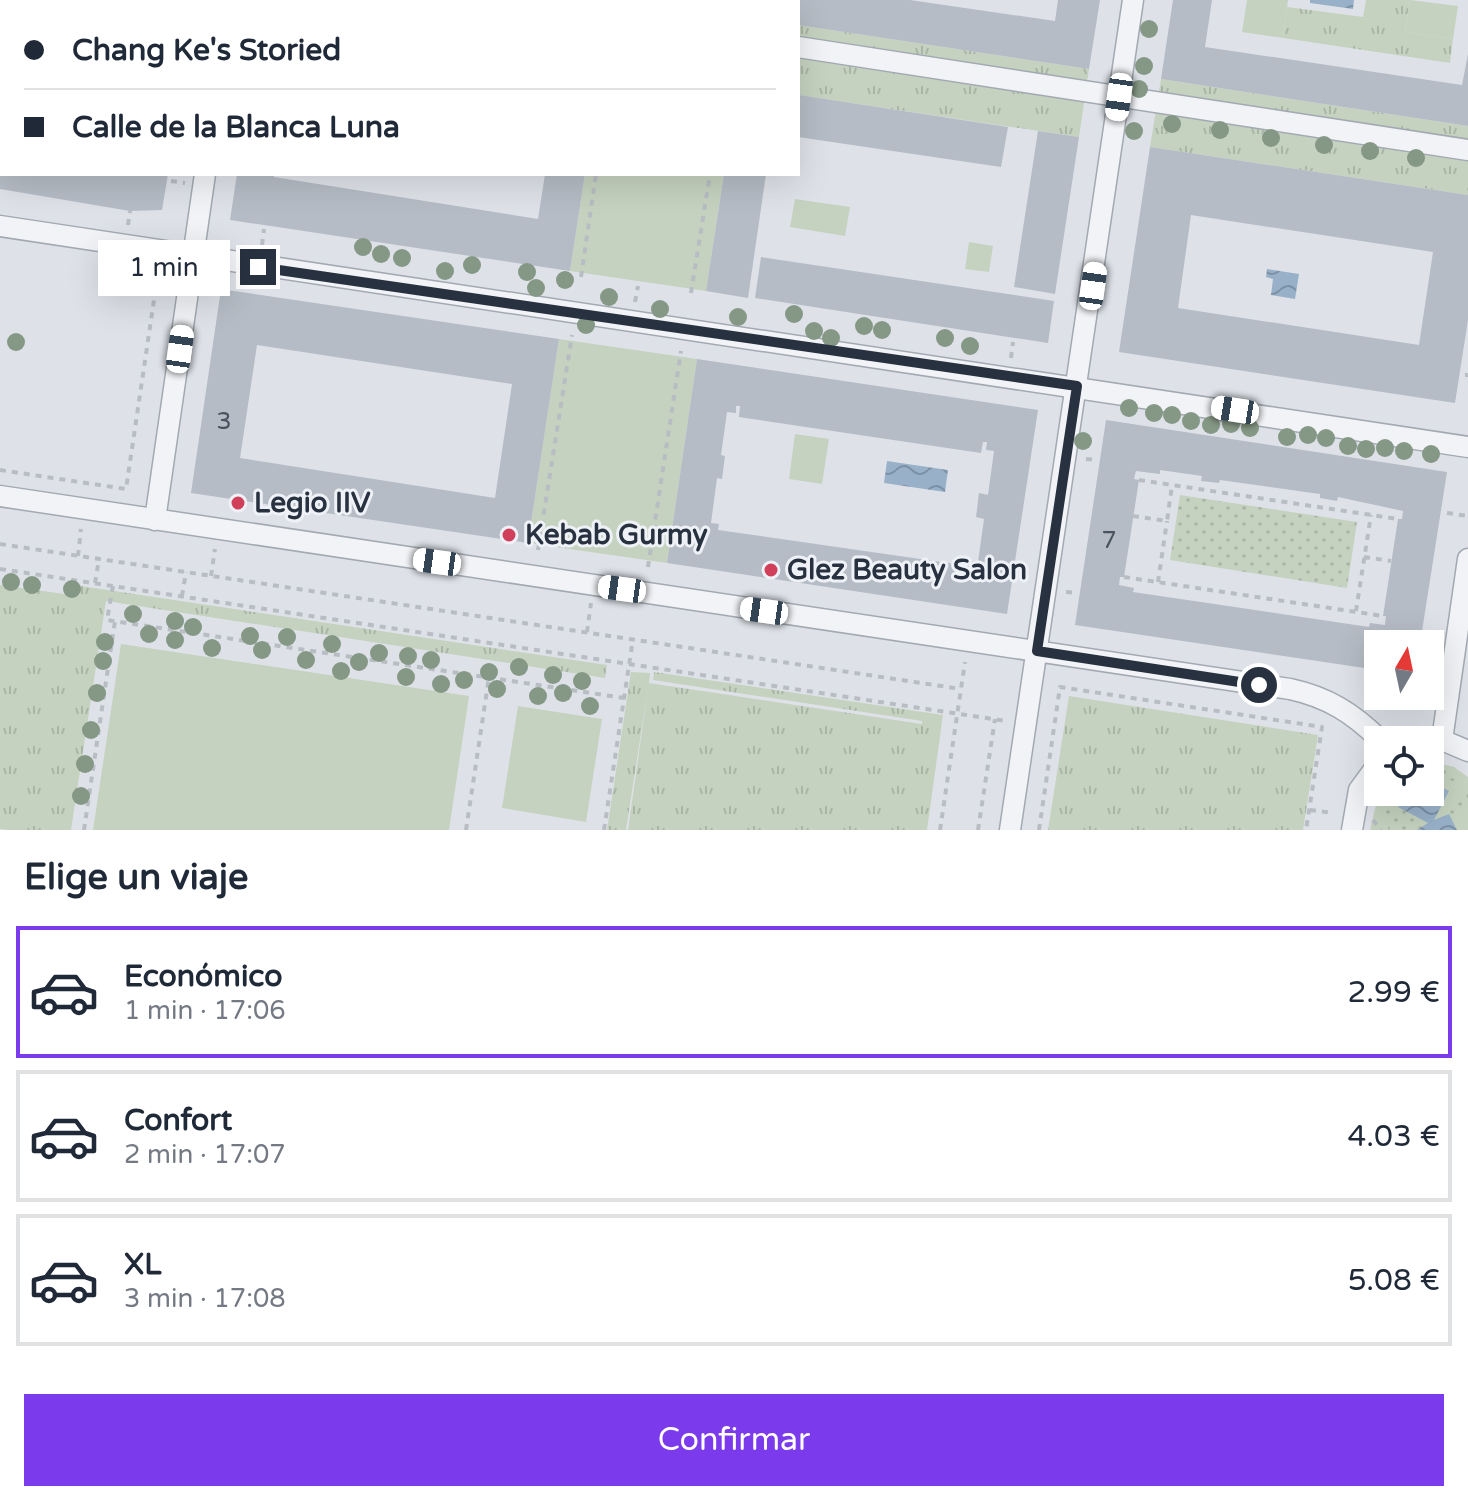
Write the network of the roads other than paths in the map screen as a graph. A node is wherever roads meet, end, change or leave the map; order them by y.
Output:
1 (1133, 0) edge
2 (800, 47) edge
3 (1119, 97) junction
4 (1468, 150) edge
5 (205, 176) edge
6 (0, 226) edge
7 (193, 257) junction
8 (1077, 386) junction
9 (1468, 447) edge
10 (0, 496) edge
11 (155, 520) junction
12 (1468, 559) edge
13 (1037, 651) junction
14 (1364, 726) edge
15 (1439, 726) edge
16 (1444, 744) edge
17 (1468, 751) edge
18 (1364, 783) edge
19 (1010, 830) edge
20 (1352, 830) edge

1 - 3 street
2 - 3 street
3 - 4 street
3 - 8 street
5 - 7 street
6 - 7 street
7 - 8 street
7 - 11 street
8 - 9 street
8 - 13 street
10 - 11 street
11 - 13 street
12 - 15 street
13 - 14 street
13 - 19 street
16 - 17 street
18 - 20 street

